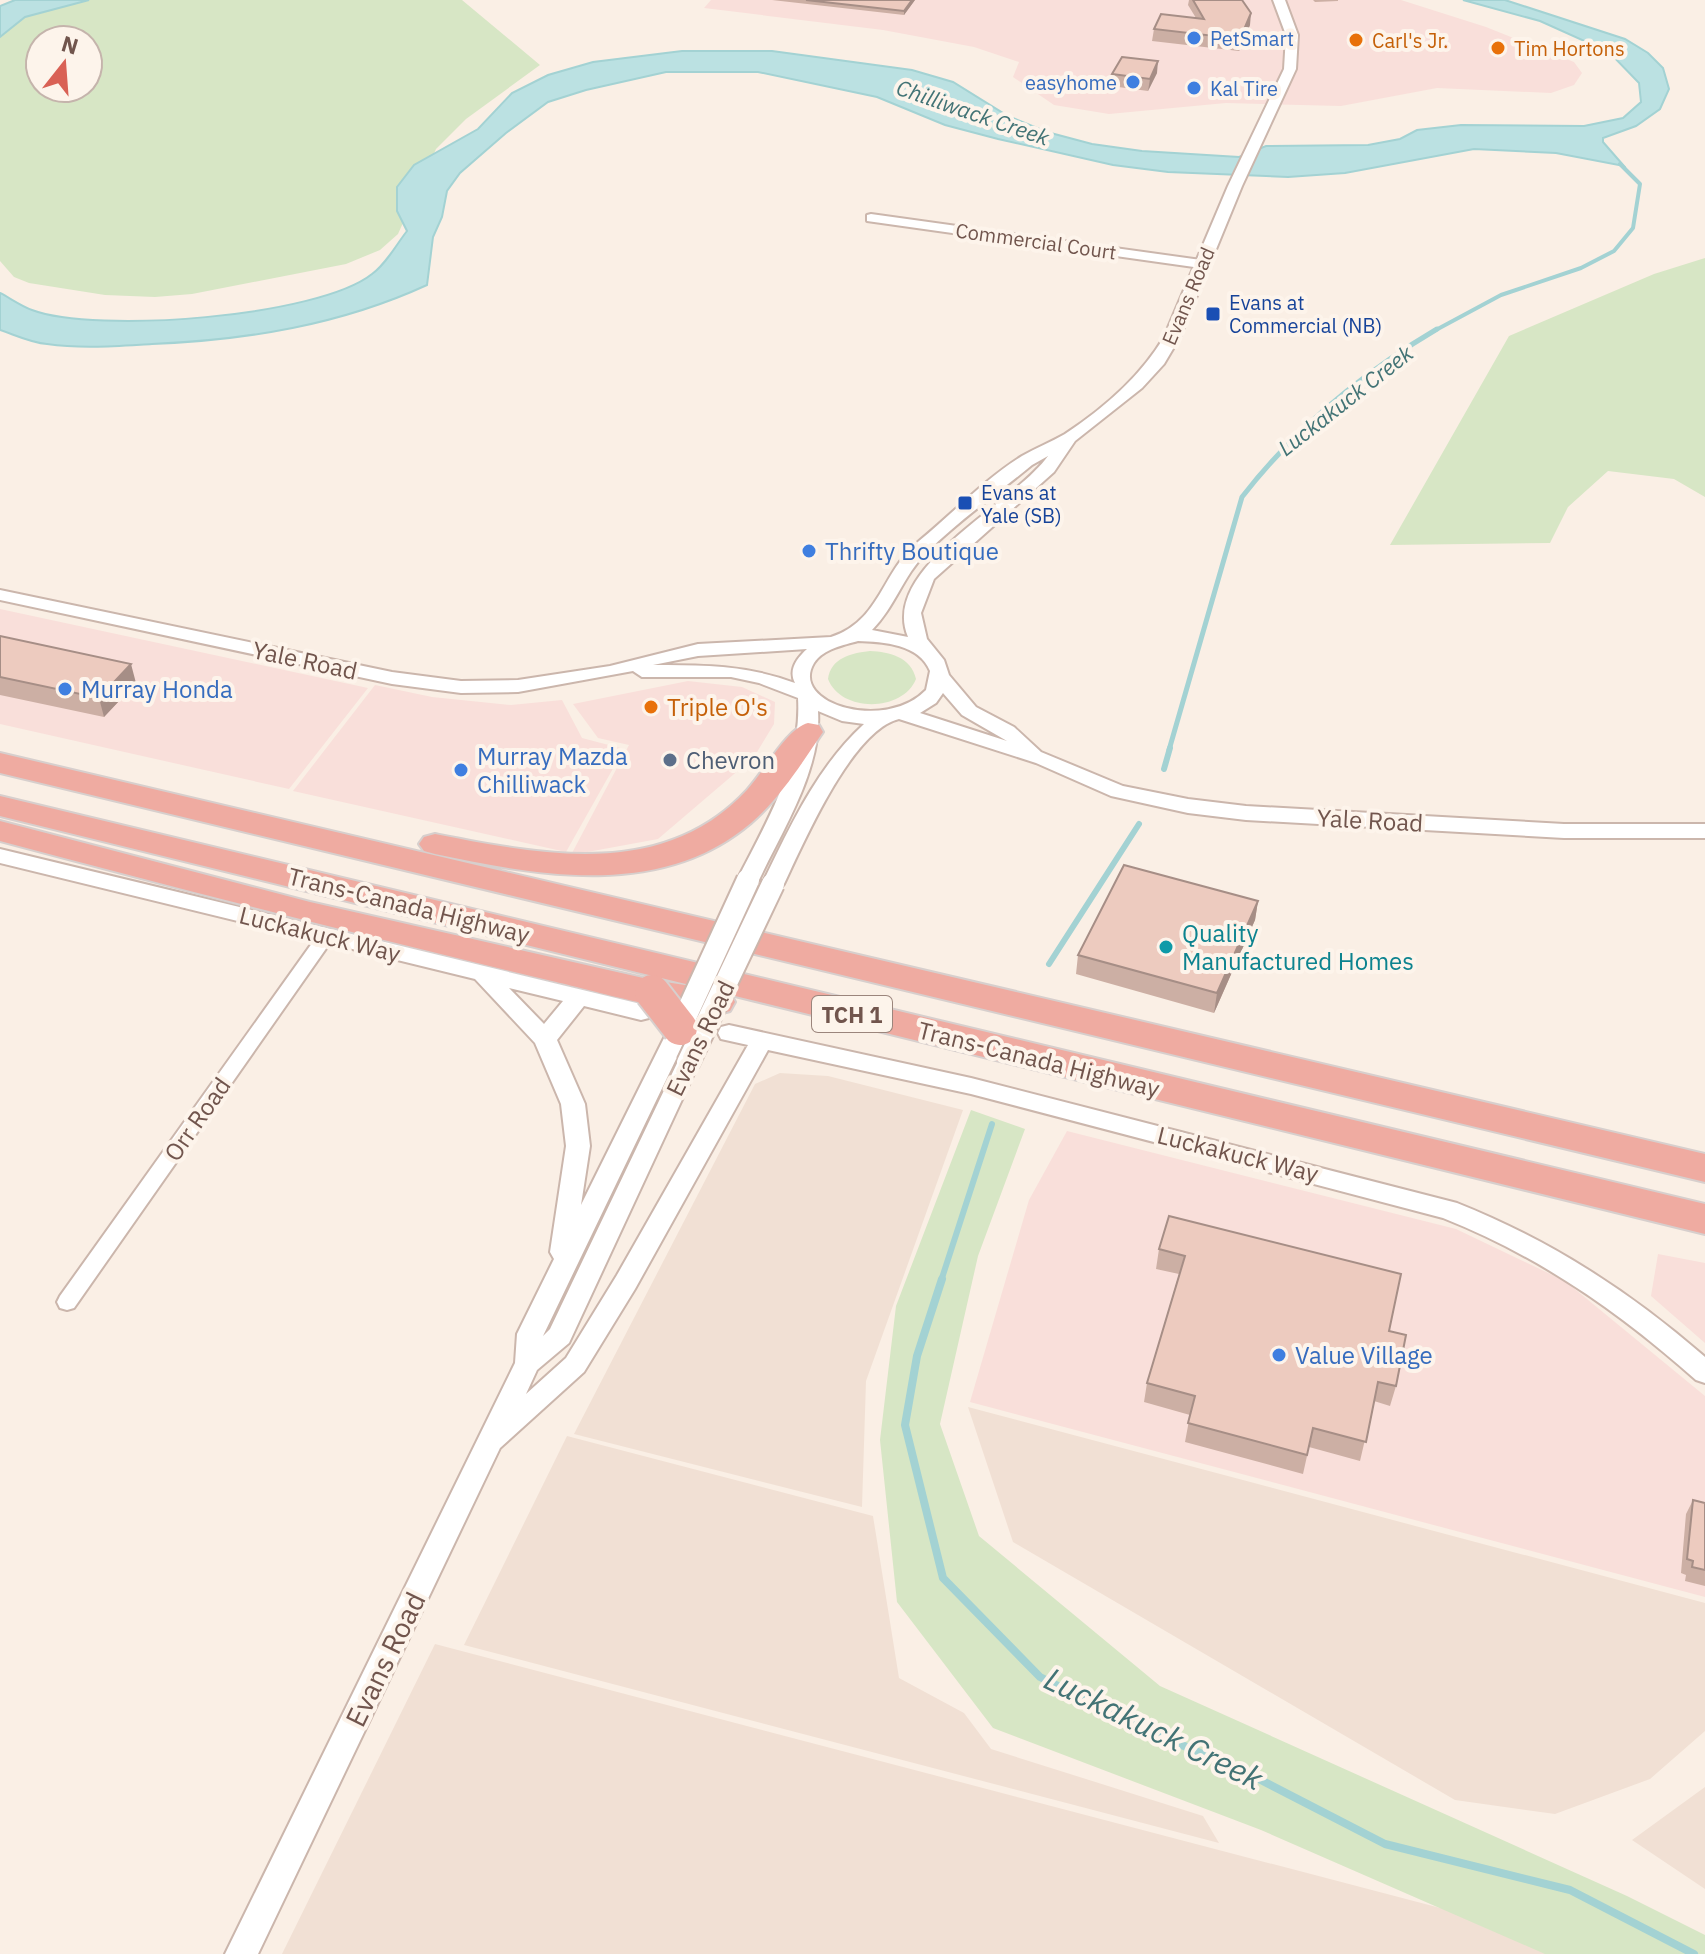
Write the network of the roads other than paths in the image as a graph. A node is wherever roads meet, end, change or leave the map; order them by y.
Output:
1 (1279, 0) edge
2 (871, 218) dead end
3 (1201, 264) junction
4 (1071, 437) junction
5 (0, 595) edge
6 (857, 635) junction
7 (829, 642) junction
8 (924, 650) junction
9 (612, 671) junction
10 (940, 677) junction
11 (807, 695) junction
12 (892, 716) junction
13 (808, 732) junction
14 (1043, 759) junction
15 (0, 760) edge
16 (0, 806) edge
17 (0, 831) edge
18 (1705, 831) edge
19 (0, 856) edge
20 (326, 936) junction
21 (483, 974) junction
22 (579, 997) junction
23 (646, 1002) junction
24 (696, 1030) junction
25 (545, 1039) junction
26 (762, 1041) junction
27 (1705, 1168) edge
28 (1705, 1219) edge
29 (561, 1269) junction
30 (67, 1302) dead end
31 (528, 1363) junction
32 (1705, 1372) edge
33 (487, 1447) junction
34 (241, 1954) edge

1 - 3 street, Evans Road
2 - 3 street, Commercial Court
3 - 4 street, Evans Road
4 - 6 street, Evans Road
4 - 8 street, Evans Road
5 - 9 street, Yale Road
6 - 7 street
6 - 8 street
7 - 9 street, Yale Road
7 - 11 street
8 - 10 street
9 - 11 street, Yale Road
10 - 12 street
10 - 14 street, Yale Road
11 - 12 street
11 - 13 street, Evans Road
12 - 14 street, Yale Road
12 - 24 street, Evans Road, bridge
13 - 15 highway
13 - 24 street, Evans Road, bridge
14 - 18 street, Yale Road
15 - 27 highway, Trans-Canada Highway / TCH 1
16 - 28 highway, Trans-Canada Highway / TCH 1
17 - 23 highway
19 - 20 street, Luckakuck Way
20 - 21 street, Luckakuck Way
20 - 30 street, Orr Road
21 - 22 street, Luckakuck Way
21 - 25 street
22 - 23 street, Luckakuck Way
22 - 25 street
23 - 24 highway, bridge
24 - 26 street, Luckakuck Way
24 - 29 street, Evans Road
24 - 31 street, Evans Road
25 - 29 street
26 - 32 street, Luckakuck Way
26 - 33 street
29 - 31 street, Evans Road
31 - 33 street, Evans Road
33 - 34 street, Evans Road

